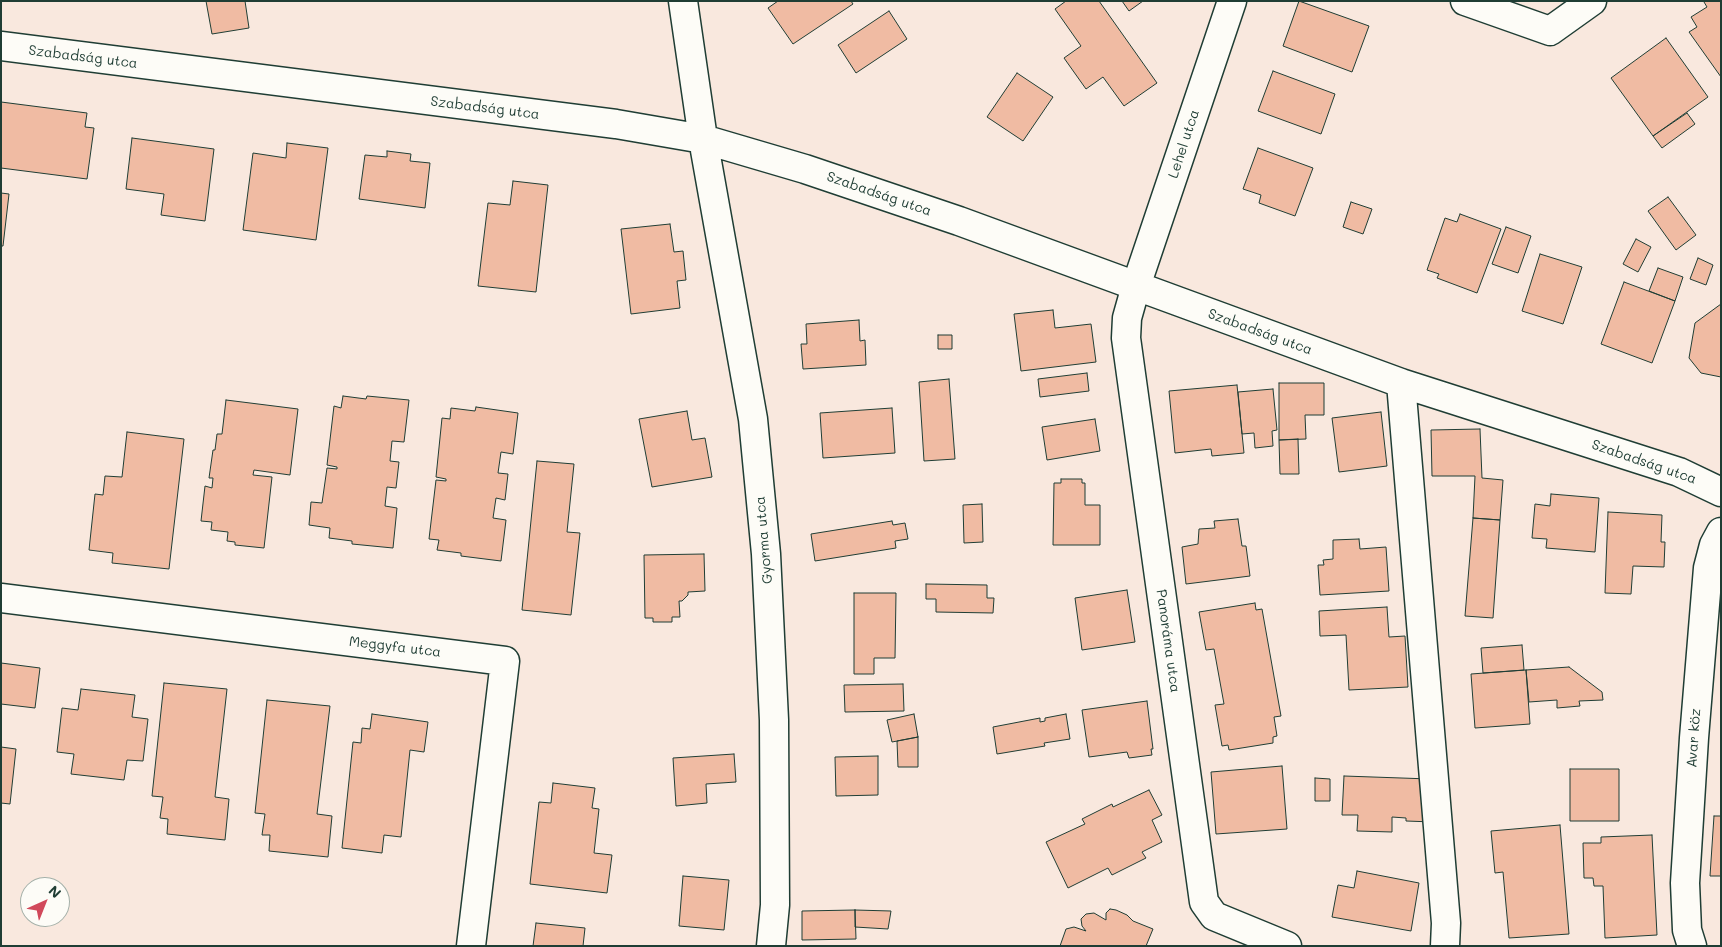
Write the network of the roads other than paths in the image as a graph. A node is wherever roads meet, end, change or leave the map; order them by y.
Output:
1 (684, 1) edge
2 (1232, 1) edge
3 (1465, 1) edge
4 (1592, 1) edge
5 (1, 46) edge
6 (703, 139) junction
7 (1136, 286) junction
8 (1401, 383) junction
9 (1721, 492) edge
10 (1721, 532) edge
11 (1, 598) edge
12 (471, 946) edge
13 (771, 946) edge
14 (1287, 946) edge
15 (1445, 946) edge
16 (1692, 946) edge

1 - 6 street, Gyorma utca
2 - 7 street, Lehel utca
3 - 4 street
5 - 6 street, Szabadság utca
6 - 7 street, Szabadság utca
6 - 13 street, Gyorma utca
7 - 8 street, Szabadság utca
7 - 14 street, Panoráma utca
8 - 9 street, Szabadság utca
8 - 15 street
10 - 16 street, Avar köz
11 - 12 street, Meggyfa utca

